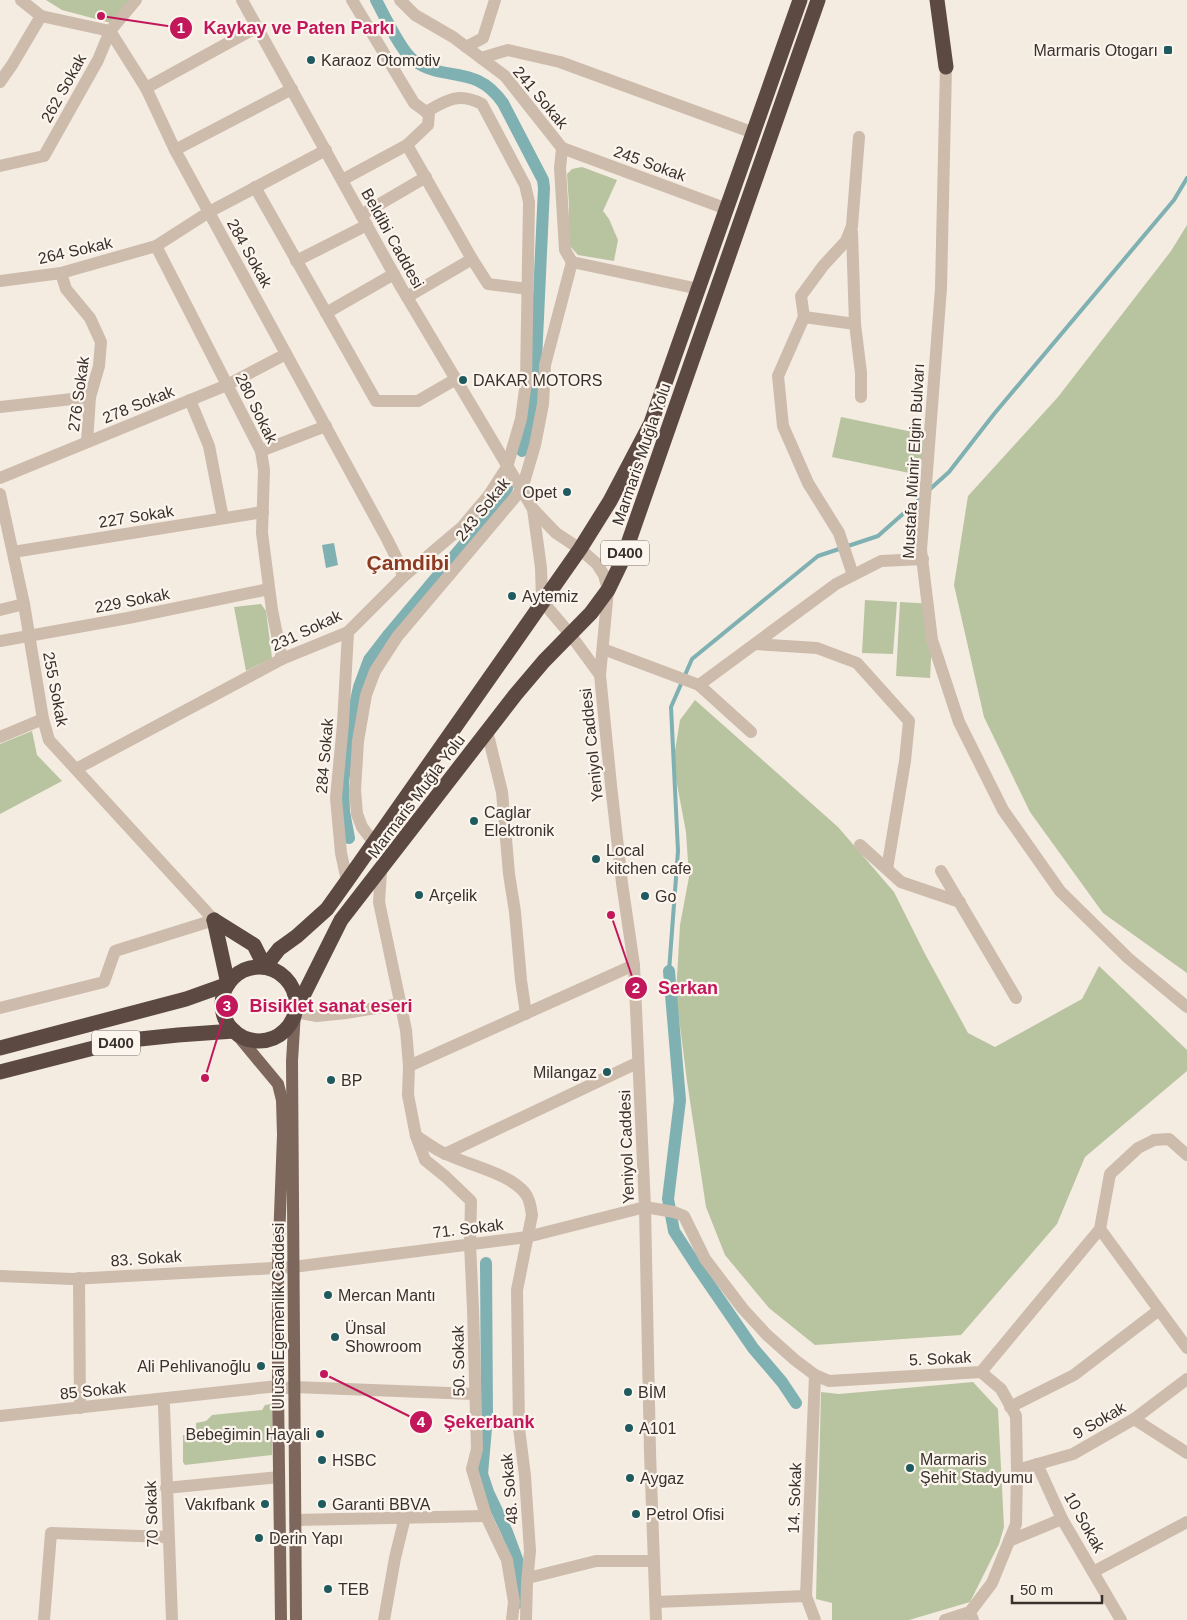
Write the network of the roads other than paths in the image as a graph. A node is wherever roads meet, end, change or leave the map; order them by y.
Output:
1 (21, 0) edge
2 (136, 0) edge
3 (242, 0) edge
4 (352, 0) edge
5 (400, 0) edge
6 (495, 0) edge
7 (800, 0) edge
8 (818, 0) edge
9 (927, 0) edge
10 (937, 0) edge
11 (41, 16) junction
12 (257, 27) junction
13 (110, 31) junction
14 (942, 36) junction
15 (483, 38) junction
16 (466, 47) junction
17 (508, 50) junction
18 (481, 58) junction
19 (946, 68) joint
20 (0, 82) edge
21 (146, 88) junction
22 (292, 89) junction
23 (426, 112) junction
24 (754, 133) junction
25 (859, 137) dead end
26 (407, 145) junction
27 (562, 148) junction
28 (175, 150) junction
29 (326, 150) junction
30 (0, 166) edge
31 (426, 177) junction
32 (342, 180) junction
33 (255, 187) junction
34 (727, 209) junction
35 (209, 212) junction
36 (364, 220) junction
37 (852, 226) junction
38 (156, 246) junction
39 (472, 259) junction
40 (296, 261) junction
41 (572, 262) junction
42 (61, 273) junction
43 (394, 274) junction
44 (0, 281) edge
45 (528, 289) junction
46 (699, 289) junction
47 (407, 297) junction
48 (326, 313) junction
49 (804, 317) junction
50 (855, 324) junction
51 (286, 354) junction
52 (456, 379) junction
53 (227, 385) junction
54 (90, 396) junction
55 (862, 397) dead end
56 (190, 400) junction
57 (0, 407) edge
58 (326, 426) junction
59 (87, 442) junction
60 (261, 451) junction
61 (507, 467) junction
62 (0, 478) edge
63 (522, 489) junction
64 (0, 494) edge
65 (533, 510) junction
66 (263, 512) junction
67 (223, 518) junction
68 (580, 549) junction
69 (13, 552) junction
70 (923, 559) junction
71 (853, 575) junction
72 (404, 577) junction
73 (269, 589) junction
74 (608, 590) junction
75 (542, 601) junction
76 (24, 604) junction
77 (0, 610) edge
78 (348, 632) junction
79 (570, 634) junction
80 (29, 635) junction
81 (0, 640) edge
82 (755, 644) junction
83 (603, 649) junction
84 (282, 659) junction
85 (600, 675) junction
86 (688, 681) junction
87 (43, 718) junction
88 (487, 731) junction
89 (751, 732) dead end
90 (0, 737) edge
91 (76, 769) junction
92 (375, 844) junction
93 (860, 845) dead end
94 (887, 869) junction
95 (381, 871) junction
96 (941, 871) dead end
97 (348, 881) junction
98 (960, 902) junction
99 (214, 920) junction
100 (634, 965) junction
101 (265, 968) junction
102 (228, 984) junction
103 (1016, 998) dead end
104 (400, 1004) junction
105 (1187, 1007) edge
106 (0, 1008) edge
107 (294, 1012) junction
108 (526, 1014) junction
109 (234, 1031) junction
110 (0, 1048) edge
111 (638, 1063) junction
112 (409, 1066) junction
113 (0, 1072) edge
114 (416, 1136) junction
115 (446, 1154) junction
116 (1187, 1155) edge
117 (645, 1207) junction
118 (1100, 1229) junction
119 (527, 1237) junction
120 (470, 1244) junction
121 (278, 1267) junction
122 (293, 1267) junction
123 (0, 1276) edge
124 (79, 1278) junction
125 (1159, 1310) junction
126 (1187, 1348) edge
127 (981, 1372) junction
128 (815, 1375) junction
129 (1187, 1379) edge
130 (294, 1387) junction
131 (278, 1389) junction
132 (474, 1394) junction
133 (164, 1406) junction
134 (1010, 1407) junction
135 (80, 1408) junction
136 (0, 1416) edge
137 (1134, 1419) junction
138 (0, 1424) edge
139 (1187, 1453) edge
140 (1038, 1464) junction
141 (1017, 1470) junction
142 (279, 1478) junction
143 (166, 1488) junction
144 (486, 1516) junction
145 (405, 1517) junction
146 (1062, 1519) junction
147 (295, 1520) junction
148 (1187, 1522) edge
149 (168, 1537) junction
150 (1009, 1541) junction
151 (654, 1561) junction
152 (1094, 1572) junction
153 (528, 1578) junction
154 (806, 1596) junction
155 (656, 1602) junction
156 (972, 1616) edge
157 (44, 1620) edge
158 (172, 1620) edge
159 (281, 1620) edge
160 (296, 1620) edge
161 (384, 1620) edge
162 (512, 1620) edge
163 (526, 1620) edge
164 (656, 1620) edge
165 (815, 1620) edge
166 (945, 1620) edge
167 (1122, 1620) edge

1 - 11 street
2 - 13 street, 262 Sokak
3 - 12 street, Beldibi Caddesi
4 - 23 street
5 - 16 street, 241 Sokak
6 - 15 street
7 - 24 highway, D400
8 - 74 highway, Marmaris Muğla Yolu / D400
9 - 14 highway
10 - 14 highway
11 - 13 street
11 - 20 street
12 - 21 street
12 - 22 street, Beldibi Caddesi
13 - 21 street, 284 Sokak
13 - 30 street, 262 Sokak
14 - 19 highway
15 - 16 street
15 - 17 street
16 - 18 street, 241 Sokak
17 - 18 street
17 - 24 street
18 - 27 street, 241 Sokak
19 - 70 street, Mustafa Münir Elgin Bulvarı
21 - 28 street, 284 Sokak
22 - 28 street
22 - 29 street, Beldibi Caddesi
23 - 26 street
23 - 45 street, 231 Sokak
24 - 34 highway, D400
25 - 37 street
26 - 31 street
26 - 32 street
27 - 34 street, 245 Sokak
27 - 41 street, 241 Sokak
28 - 35 street, 284 Sokak
29 - 32 street, Beldibi Caddesi
29 - 33 street, 264 Sokak
31 - 36 street
31 - 39 street
32 - 36 street, Beldibi Caddesi
33 - 35 street, 264 Sokak
33 - 40 street
34 - 46 highway, D400
35 - 38 street, 264 Sokak
35 - 51 street, 284 Sokak
36 - 40 street
36 - 43 street, Beldibi Caddesi
37 - 49 street
37 - 50 street
38 - 42 street, 264 Sokak
38 - 53 street, 280 Sokak
39 - 45 street
39 - 47 street
40 - 48 street
41 - 46 street
41 - 63 street, 243 Sokak
42 - 44 street, 264 Sokak
42 - 54 street, 276 Sokak
43 - 47 street, Beldibi Caddesi
43 - 48 street
45 - 61 street, 231 Sokak
46 - 68 highway, D400
47 - 52 street, Beldibi Caddesi
48 - 52 street
49 - 50 street
49 - 71 street
50 - 55 street
51 - 53 street, 278 Sokak
51 - 58 street, 284 Sokak
52 - 61 street, Beldibi Caddesi
53 - 56 street, 278 Sokak
53 - 60 street, 280 Sokak
54 - 57 street
54 - 59 street, 276 Sokak
56 - 59 street, 278 Sokak
56 - 67 street
58 - 60 street
58 - 72 street, 284 Sokak
59 - 62 street, 278 Sokak
60 - 66 street, 280 Sokak
61 - 63 street, Beldibi Caddesi
61 - 72 street, 231 Sokak
63 - 65 street, Beldibi Caddesi
63 - 92 street, 243 Sokak
64 - 69 street, 255 Sokak
65 - 68 street
65 - 75 street
66 - 67 street, 227 Sokak
66 - 73 street, 280 Sokak
67 - 69 street, 227 Sokak
68 - 74 street, Yeniyol Caddesi
68 - 75 highway, D400
69 - 76 street, 255 Sokak
70 - 71 street
70 - 105 street, Mustafa Münir Elgin Bulvarı
71 - 82 street
72 - 78 street, 231 Sokak
73 - 80 street, 229 Sokak
73 - 84 street, 280 Sokak
74 - 79 highway, Marmaris Muğla Yolu / D400
74 - 83 street, Yeniyol Caddesi
75 - 79 street, Yeniyol Caddesi
75 - 92 highway, D400
76 - 77 street
76 - 80 street, 255 Sokak
78 - 84 street, 231 Sokak
78 - 97 street, 284 Sokak
79 - 85 street, Yeniyol Caddesi
79 - 88 highway, Marmaris Muğla Yolu / D400
80 - 81 street, 229 Sokak
80 - 87 street, 255 Sokak
82 - 86 street
82 - 94 street
83 - 85 street, Yeniyol Caddesi
83 - 86 street
84 - 91 street, 231 Sokak
85 - 100 street, Yeniyol Caddesi
86 - 89 street
87 - 90 street
87 - 91 street, 255 Sokak
88 - 95 highway, Marmaris Muğla Yolu / D400
88 - 108 street
91 - 99 street, 255 Sokak
92 - 97 highway, D400
93 - 94 street
94 - 98 street
95 - 104 street, 50. Sokak
95 - 107 highway, Marmaris Muğla Yolu / D400
96 - 98 street
97 - 101 highway, D400
98 - 103 street
99 - 101 highway
99 - 102 highway
99 - 106 street
100 - 108 street
100 - 111 street, Yeniyol Caddesi
101 - 102 highway, D400
101 - 107 highway
102 - 109 highway
102 - 110 highway, D400
104 - 107 street
104 - 112 street, 50. Sokak
107 - 109 highway, D400
107 - 122 main road, Ulusal Egemenlik Caddesi
108 - 112 street
109 - 113 highway, D400
109 - 121 main road, Ulusal Egemenlik Caddesi
111 - 115 street
111 - 117 street, Yeniyol Caddesi
112 - 114 street, 50. Sokak
114 - 115 street, 48. Sokak
114 - 120 street, 50. Sokak
115 - 119 street, 48. Sokak
116 - 118 street, 5. Sokak
117 - 119 street, 71. Sokak
117 - 128 street, 5. Sokak
117 - 151 street, Yeniyol Caddesi
118 - 125 street
118 - 127 street, 5. Sokak
119 - 120 street, 71. Sokak
119 - 153 street, 48. Sokak
120 - 122 street, 71. Sokak
120 - 132 street, 50. Sokak
121 - 122 street, 83. Sokak
121 - 124 street, 83. Sokak
121 - 131 main road, Ulusal Egemenlik Caddesi
122 - 130 main road, Ulusal Egemenlik Caddesi
123 - 124 street, 83. Sokak
124 - 135 street
125 - 126 street
125 - 134 street
127 - 128 street, 5. Sokak
127 - 134 street
128 - 154 street, 14. Sokak
129 - 137 street, 9 Sokak
130 - 131 street
130 - 132 street
130 - 147 main road, Ulusal Egemenlik Caddesi
131 - 133 street, 85 Sokak
131 - 135 street, 85 Sokak
131 - 142 main road, Ulusal Egemenlik Caddesi
132 - 144 street, 50. Sokak
133 - 138 street, 85 Sokak
133 - 143 street, 70 Sokak
134 - 141 street
135 - 136 street, 85 Sokak
137 - 139 street
137 - 140 street, 9 Sokak
140 - 141 street, 9 Sokak
140 - 146 street, 10 Sokak
141 - 150 street
142 - 143 street
142 - 159 main road, Ulusal Egemenlik Caddesi
143 - 149 street, 70 Sokak
144 - 145 street
144 - 162 street, 50. Sokak
145 - 147 street
145 - 161 street
146 - 150 street
146 - 152 street, 10 Sokak
147 - 160 main road, Ulusal Egemenlik Caddesi
148 - 152 street
149 - 157 street
149 - 158 street, 70 Sokak
150 - 156 street
151 - 153 street
151 - 155 street, Yeniyol Caddesi
152 - 167 street, 10 Sokak
153 - 163 street, 48. Sokak
154 - 155 street
154 - 165 street, 14. Sokak
155 - 164 street, Yeniyol Caddesi
156 - 166 street

